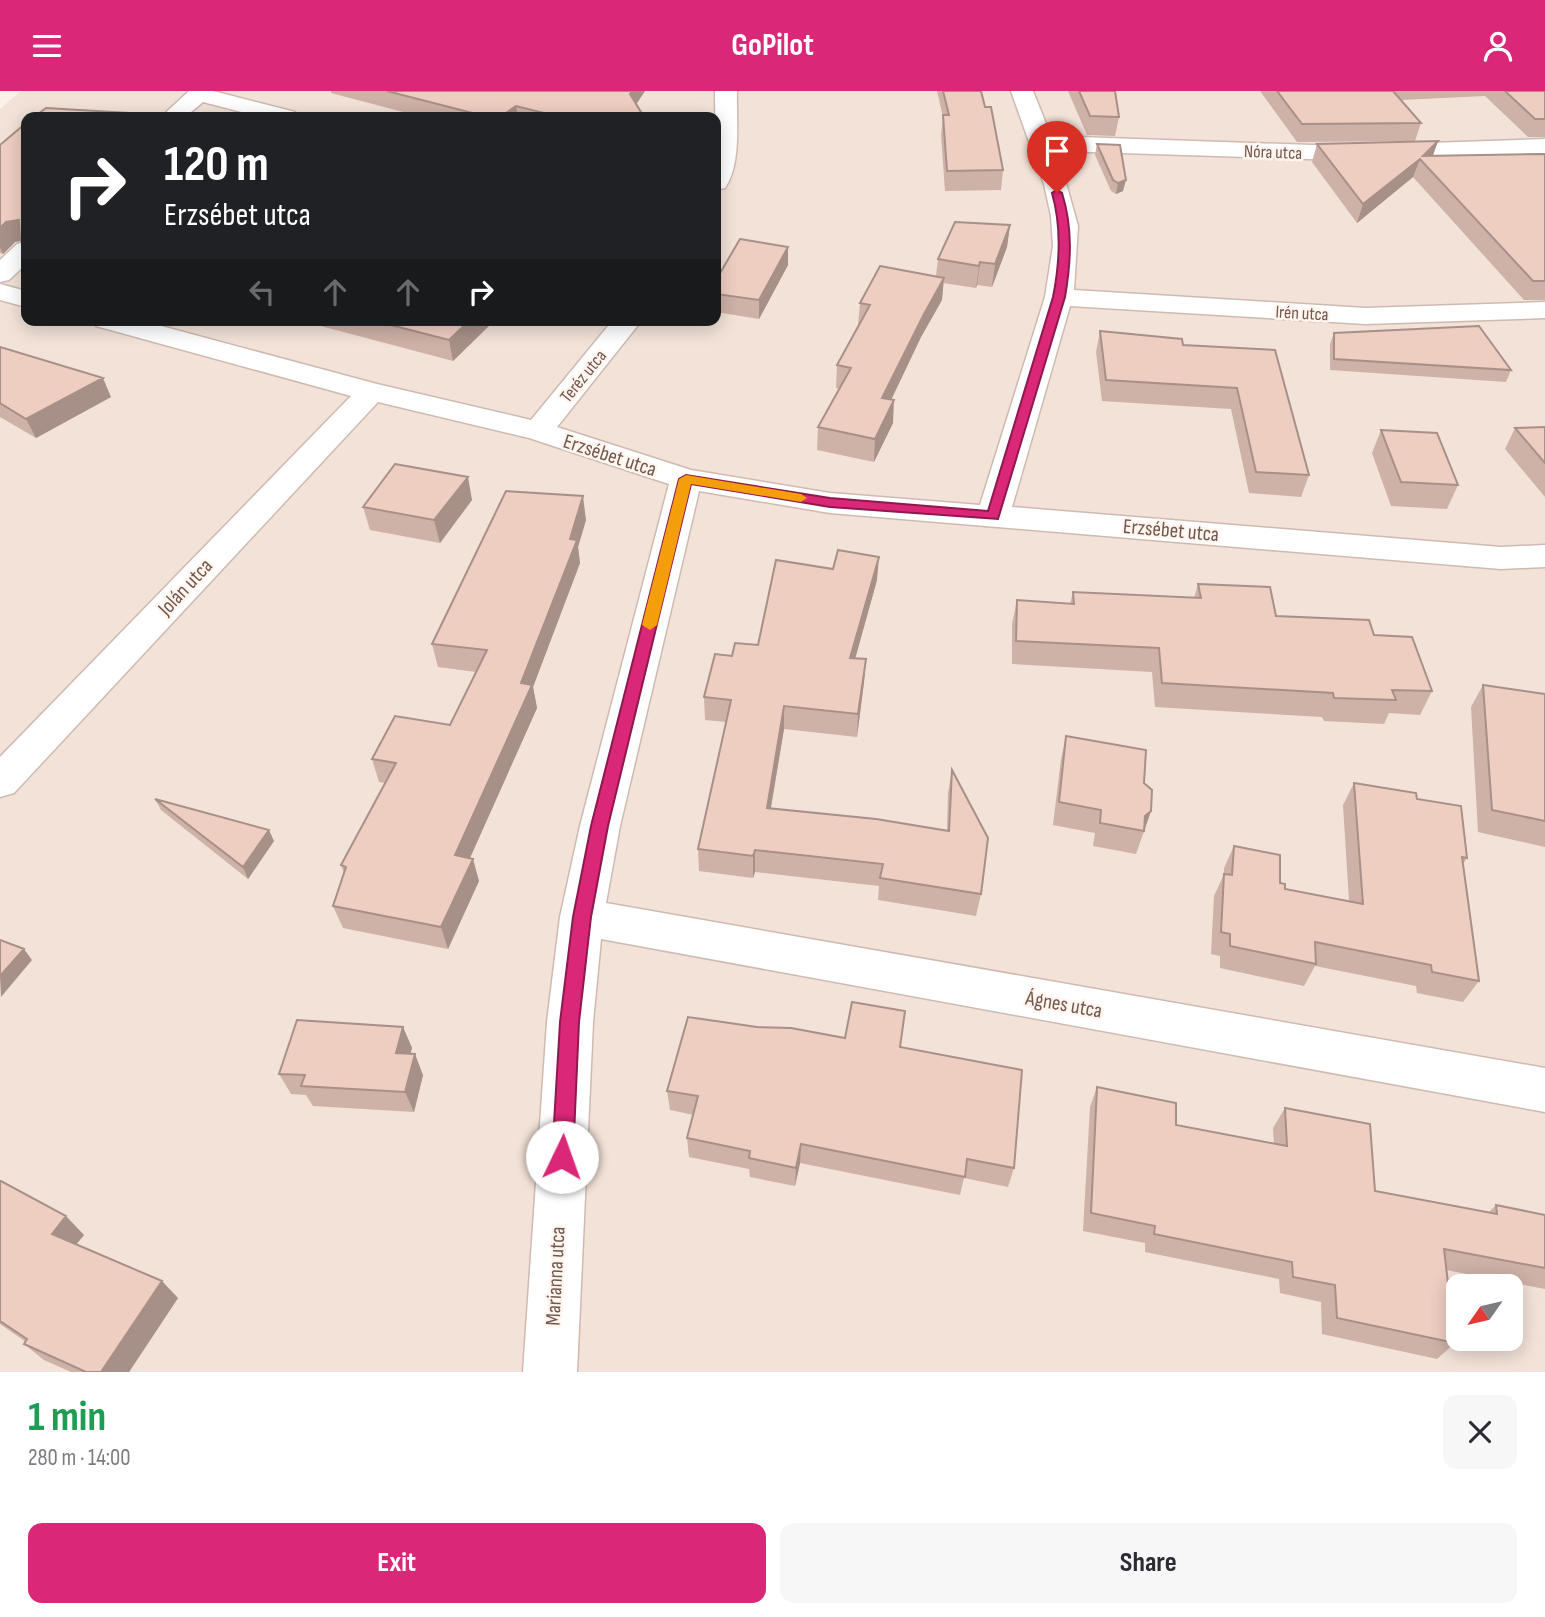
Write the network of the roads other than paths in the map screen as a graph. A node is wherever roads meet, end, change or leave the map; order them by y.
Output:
1 (726, 91) edge
2 (1022, 91) edge
3 (200, 92) edge
4 (178, 112) edge
5 (270, 112) edge
6 (1042, 143) junction
7 (1545, 146) edge
8 (721, 162) edge
9 (21, 255) edge
10 (0, 274) edge
11 (0, 292) edge
12 (1059, 297) junction
13 (21, 298) edge
14 (1545, 310) edge
15 (128, 326) edge
16 (623, 326) edge
17 (371, 392) junction
18 (538, 431) junction
19 (686, 479) junction
20 (993, 516) junction
21 (1545, 556) edge
22 (0, 782) edge
23 (582, 917) junction
24 (1545, 1090) edge
25 (550, 1372) edge

1 - 8 street
2 - 6 street
3 - 4 street
3 - 5 street
6 - 7 street, Nóra utca
6 - 12 street
9 - 10 street
11 - 13 street
12 - 14 street, Irén utca
12 - 20 street
15 - 17 street, Erzsébet utca
16 - 18 street, Teréz utca
17 - 18 street, Erzsébet utca
17 - 22 street, Jolán utca
18 - 19 street, Erzsébet utca
19 - 20 street, Erzsébet utca
19 - 23 street, Marianna utca
20 - 21 street, Erzsébet utca
23 - 24 street, Ágnes utca
23 - 25 street, Marianna utca

